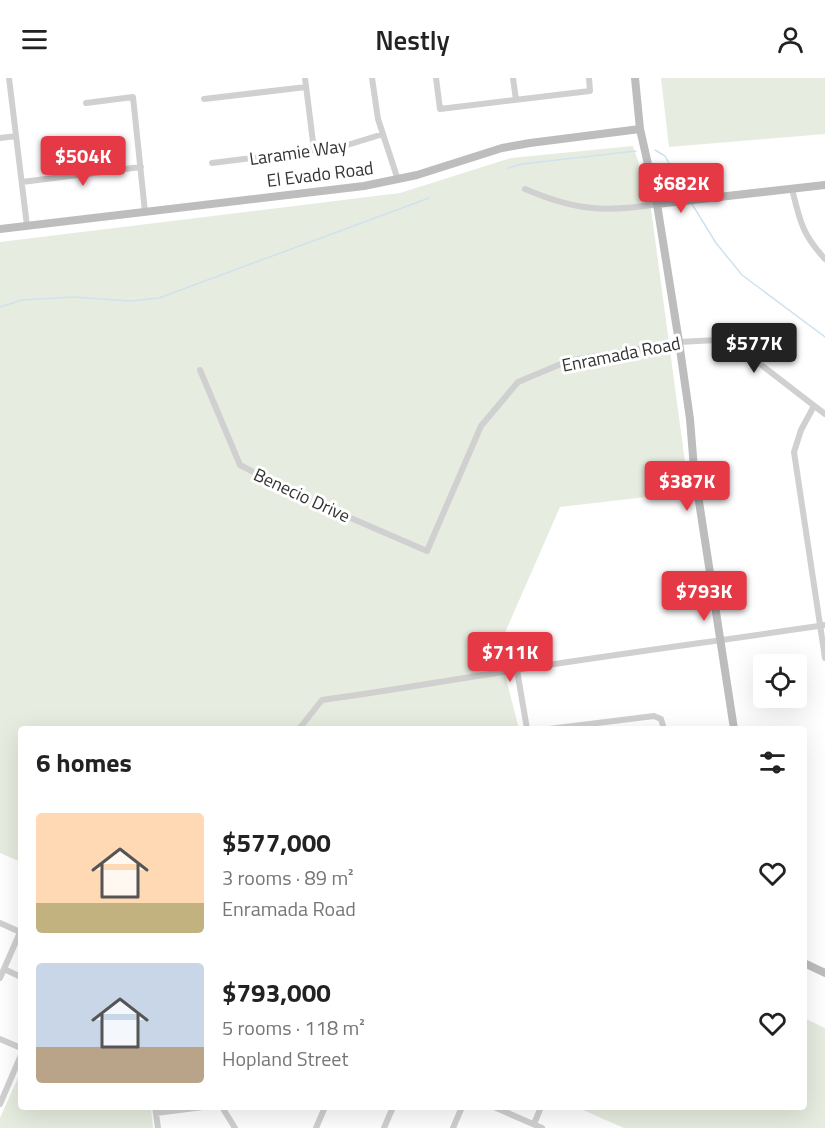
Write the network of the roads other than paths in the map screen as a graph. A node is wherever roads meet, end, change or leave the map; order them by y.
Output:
1 (9, 78) edge
2 (305, 78) edge
3 (372, 78) edge
4 (436, 78) edge
5 (513, 78) edge
6 (589, 78) edge
7 (634, 78) edge
8 (306, 87) junction
9 (204, 99) dead end
10 (516, 100) junction
11 (86, 103) dead end
12 (640, 129) junction
13 (383, 134) junction
14 (16, 136) junction
15 (0, 138) edge
16 (314, 150) junction
17 (212, 163) dead end
18 (141, 167) junction
19 (398, 180) junction
20 (22, 182) junction
21 (825, 185) edge
22 (525, 189) dead end
23 (792, 189) junction
24 (657, 204) junction
25 (145, 212) junction
26 (27, 226) junction
27 (0, 229) edge
28 (825, 259) edge
29 (679, 342) junction
30 (200, 370) dead end
31 (814, 406) junction
32 (825, 414) edge
33 (427, 551) joint
34 (823, 625) edge
35 (721, 639) junction
36 (825, 658) edge
37 (516, 670) junction
38 (301, 726) edge
39 (526, 726) edge
40 (573, 726) edge
41 (663, 726) edge
42 (734, 726) edge
43 (0, 923) edge
44 (18, 930) edge
45 (18, 936) edge
46 (807, 964) edge
47 (4, 969) junction
48 (825, 973) edge
49 (18, 976) edge
50 (0, 978) edge
51 (0, 1039) edge
52 (18, 1047) edge
53 (18, 1062) edge
54 (0, 1104) edge
55 (156, 1110) edge
56 (224, 1110) edge
57 (325, 1110) edge
58 (392, 1110) edge
59 (461, 1110) edge
60 (501, 1110) edge
61 (540, 1110) edge
62 (534, 1124) junction
63 (158, 1128) edge
64 (235, 1128) edge
65 (316, 1128) edge
66 (384, 1128) edge
67 (453, 1128) edge
68 (542, 1128) edge

1 - 14 street
2 - 8 street
3 - 13 street
4 - 10 street
5 - 10 street
6 - 10 street
7 - 12 street
8 - 9 street
8 - 16 street
11 - 18 street
12 - 19 street, El Evado Road
12 - 24 street
13 - 16 street, Laramie Way
13 - 19 street
14 - 15 street
14 - 20 street
16 - 17 street, Laramie Way
18 - 20 street
18 - 25 street
19 - 25 street, El Evado Road
20 - 26 street
21 - 23 street
22 - 24 street
23 - 24 street
23 - 28 street
24 - 29 street
25 - 26 street, El Evado Road
26 - 27 street, El Evado Road
29 - 31 street, Enramada Road
29 - 33 street, Enramada Road
29 - 35 street
30 - 33 street, Benecio Drive
31 - 32 street, Enramada Road
31 - 34 street
34 - 35 street
34 - 36 street
35 - 37 street
35 - 42 street
37 - 38 street
37 - 39 street
40 - 41 street
43 - 44 street
45 - 47 street
46 - 48 street
47 - 49 street
47 - 50 street
51 - 52 street
53 - 54 street
55 - 63 street
56 - 64 street
57 - 65 street
58 - 66 street
59 - 67 street
60 - 62 street
61 - 62 street
62 - 68 street

